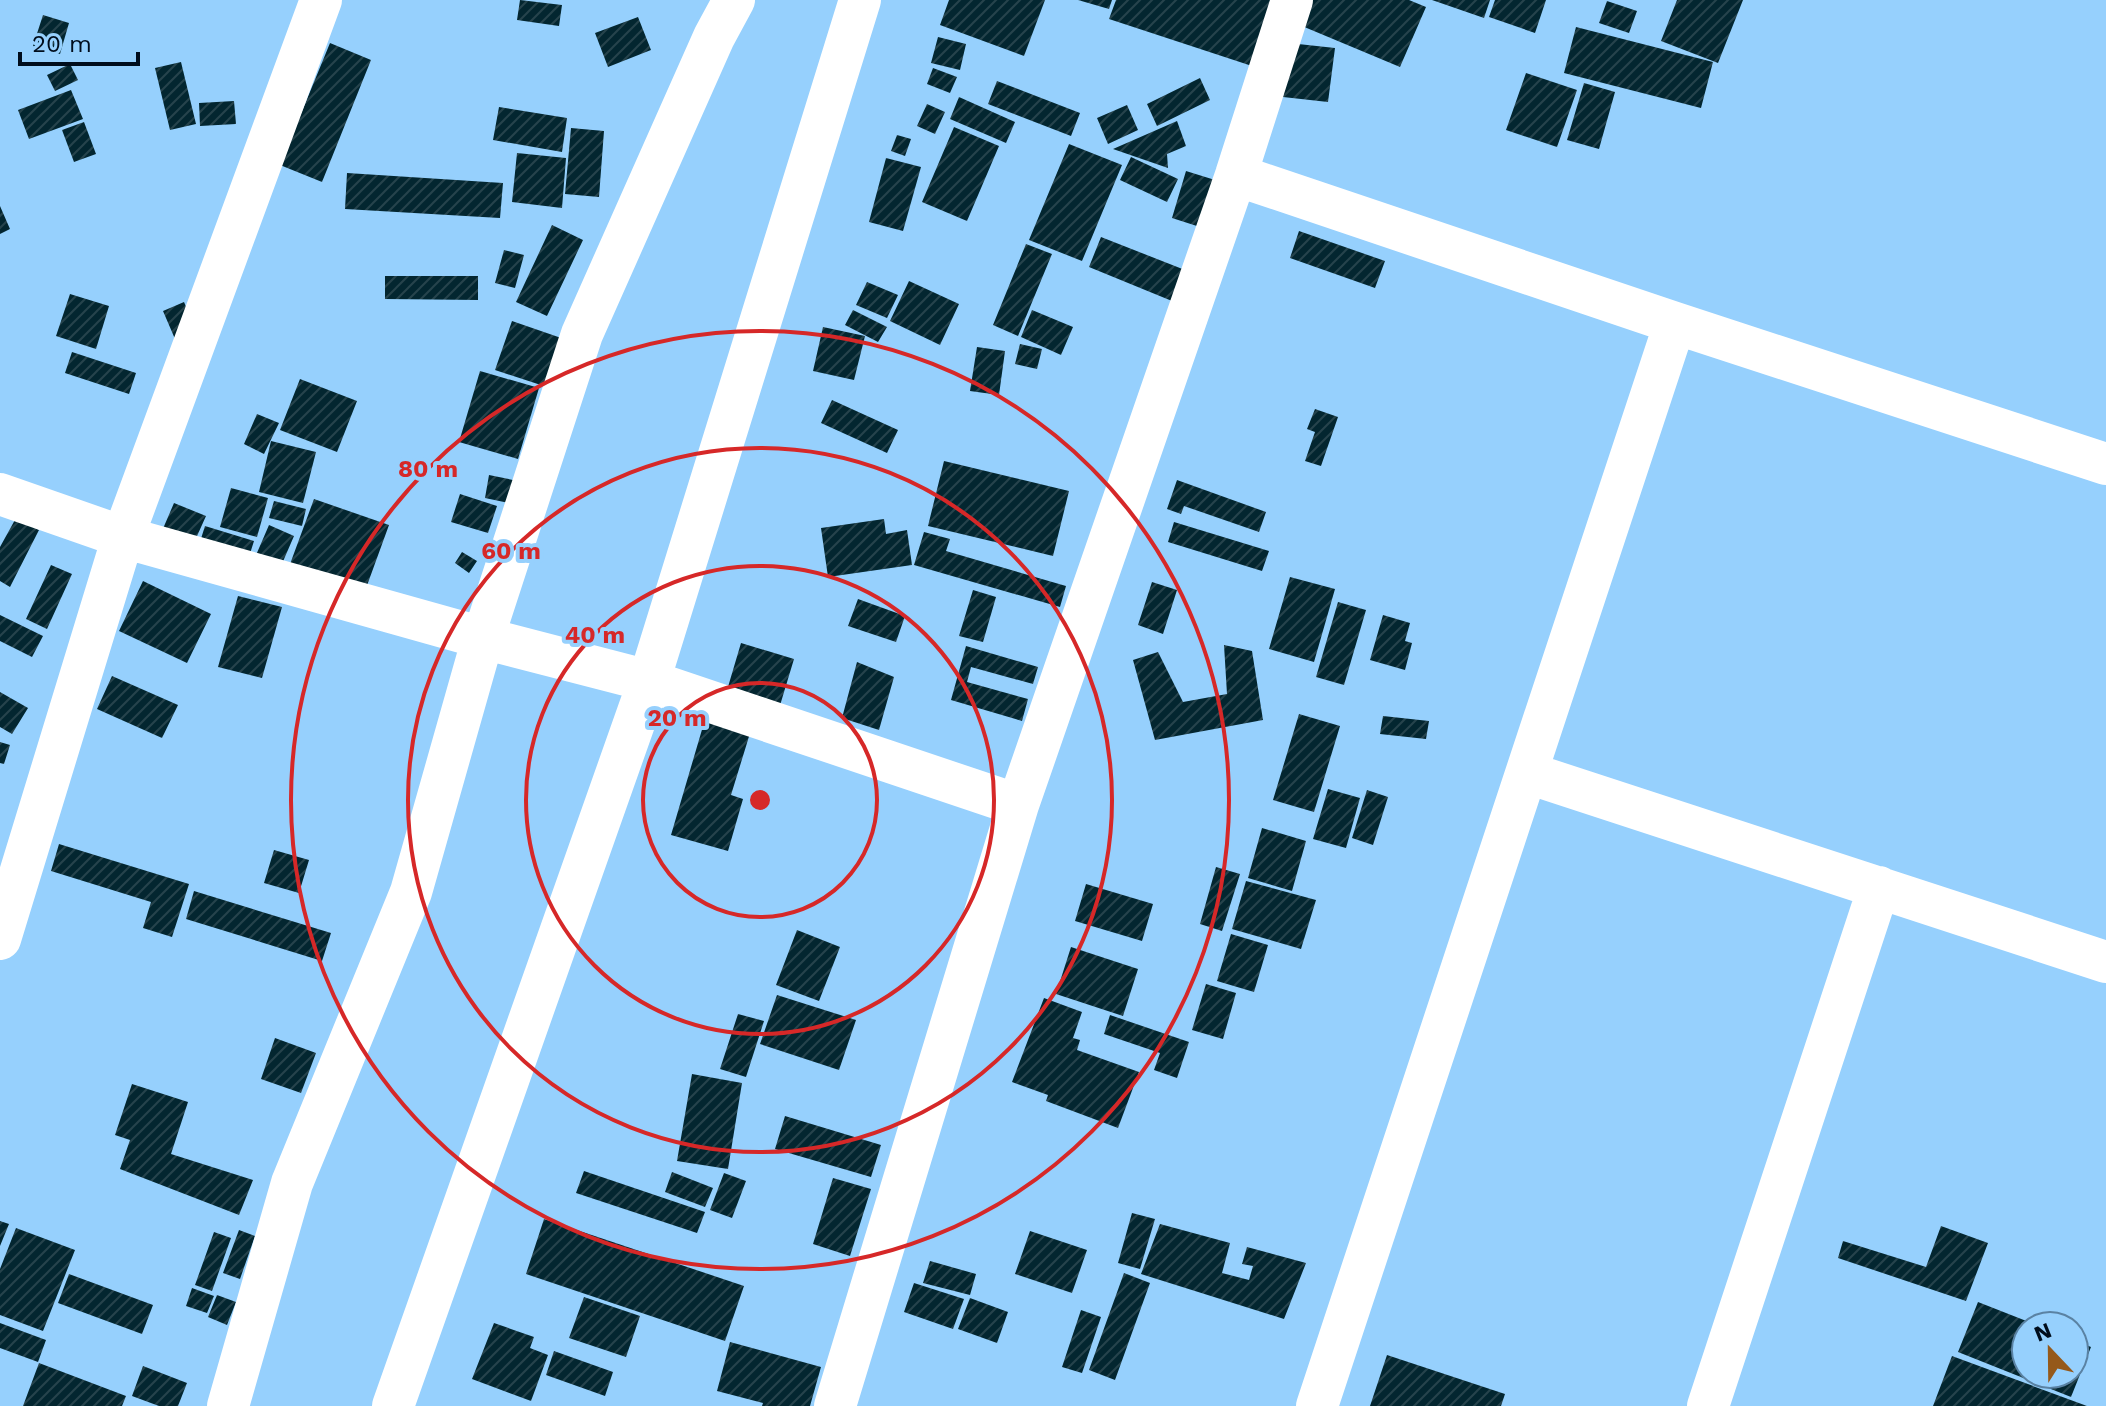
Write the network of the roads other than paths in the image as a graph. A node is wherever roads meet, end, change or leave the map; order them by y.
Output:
1 (321, 0) edge
2 (734, 0) edge
3 (860, 0) edge
4 (1292, 0) edge
5 (1236, 175) junction
6 (1675, 323) junction
7 (2106, 464) edge
8 (0, 494) edge
9 (123, 537) junction
10 (483, 638) junction
11 (649, 681) junction
12 (1528, 773) junction
13 (1018, 805) junction
14 (1879, 887) junction
15 (0, 939) edge
16 (2106, 962) edge
17 (228, 1406) edge
18 (393, 1406) edge
19 (835, 1406) edge
20 (1317, 1406) edge
21 (1708, 1406) edge

1 - 9 street
2 - 10 street
3 - 11 street
4 - 5 street
5 - 6 street
5 - 13 street
6 - 7 street
6 - 12 street
8 - 9 street
9 - 10 street
9 - 15 street
10 - 11 street
10 - 17 street
11 - 13 street
11 - 18 street
12 - 14 street
12 - 20 street
13 - 19 street
14 - 16 street
14 - 21 street

